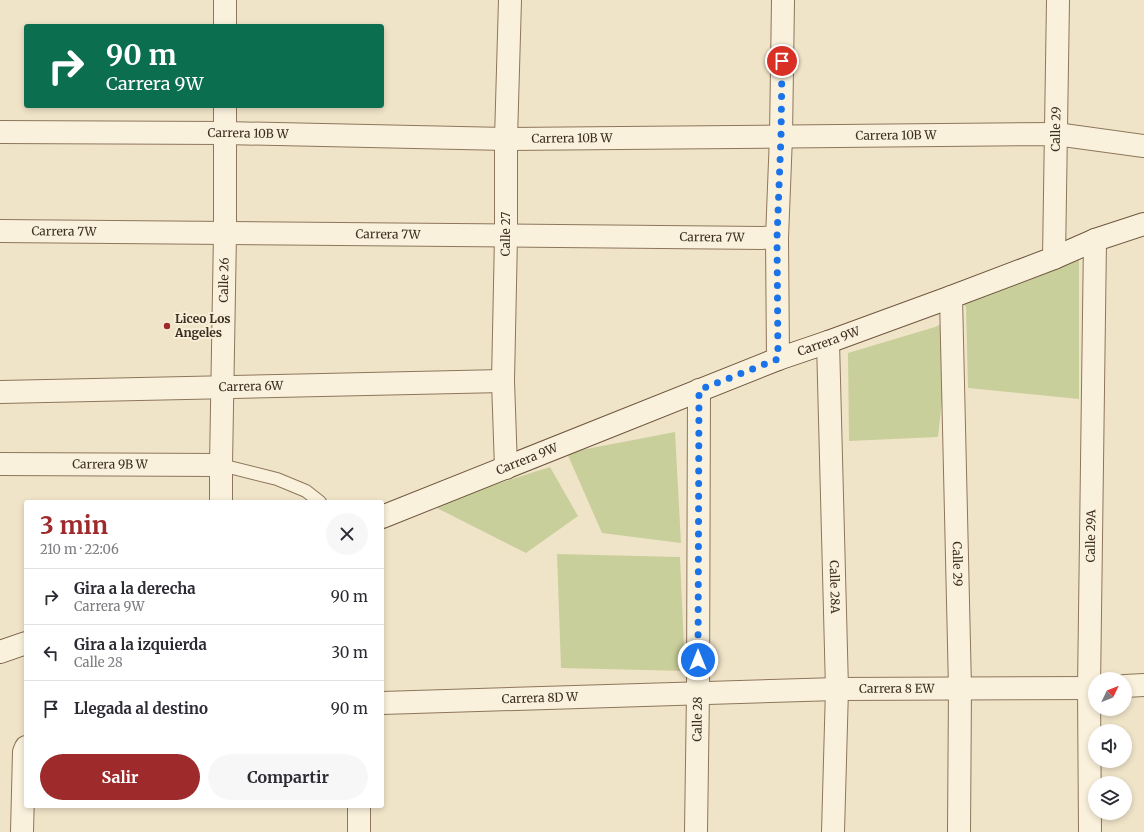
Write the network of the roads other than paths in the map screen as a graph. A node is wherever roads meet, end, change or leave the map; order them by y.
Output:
1 (225, 0) edge
2 (510, 0) edge
3 (783, 0) edge
4 (1058, 0) edge
5 (225, 24) edge
6 (225, 108) edge
7 (0, 132) edge
8 (225, 133) junction
9 (1056, 134) junction
10 (781, 136) junction
11 (506, 139) junction
12 (1144, 146) edge
13 (1144, 224) edge
14 (0, 231) edge
15 (225, 233) junction
16 (506, 236) junction
17 (777, 238) junction
18 (1095, 240) junction
19 (1054, 258) junction
20 (951, 297) junction
21 (828, 342) junction
22 (778, 359) junction
23 (503, 381) junction
24 (222, 388) junction
25 (699, 390) junction
26 (0, 392) edge
27 (0, 464) edge
28 (221, 465) junction
29 (506, 468) junction
30 (221, 500) edge
31 (317, 500) edge
32 (384, 516) edge
33 (24, 644) edge
34 (0, 652) edge
35 (1092, 672) edge
36 (1144, 685) edge
37 (1132, 686) edge
38 (960, 688) junction
39 (1088, 688) edge
40 (837, 689) junction
41 (698, 692) junction
42 (384, 703) edge
43 (1092, 716) edge
44 (24, 752) edge
45 (359, 808) edge
46 (22, 832) edge
47 (359, 832) edge
48 (696, 832) edge
49 (833, 832) edge
50 (959, 832) edge
51 (1090, 832) edge

1 - 5 street
2 - 11 street, Calle 27
3 - 10 street
4 - 9 street, Calle 29
6 - 8 street, Calle 26
7 - 8 street, Carrera 10B W
8 - 11 street, Carrera 10B W
8 - 15 street, Calle 26
9 - 10 street, Carrera 10B W
9 - 12 street, Carrera 10B W
9 - 19 street, Calle 29
10 - 11 street, Carrera 10B W
10 - 17 street
11 - 16 street, Calle 27
13 - 18 street, Carrera 9W
14 - 15 street, Carrera 7W
15 - 16 street, Carrera 7W
15 - 24 street, Calle 26
16 - 17 street, Carrera 7W
16 - 23 street, Calle 27
17 - 22 street
18 - 19 street, Carrera 9W
18 - 35 street, Calle 29A
19 - 20 street, Carrera 9W
20 - 21 street, Carrera 9W
20 - 38 street, Calle 29
21 - 22 street, Carrera 9W
21 - 40 street, Calle 28A
22 - 25 street, Carrera 9W
23 - 24 street, Carrera 6W
23 - 29 street, Calle 27
24 - 26 street, Carrera 6W
24 - 28 street, Calle 26
25 - 29 street, Carrera 9W
25 - 41 street, Calle 28
27 - 28 street, Carrera 9B W
28 - 30 street, Calle 26
28 - 31 lane
29 - 32 street, Carrera 9W
33 - 34 street
36 - 37 street
38 - 39 street, Carrera 8 EW
38 - 40 street, Carrera 8 EW
38 - 50 street, Calle 29
40 - 41 street, Carrera 8 EW
40 - 49 street, Calle 28A
41 - 42 street, Carrera 8D W
41 - 48 street, Calle 28
43 - 51 street, Calle 29A
44 - 46 street
45 - 47 street

